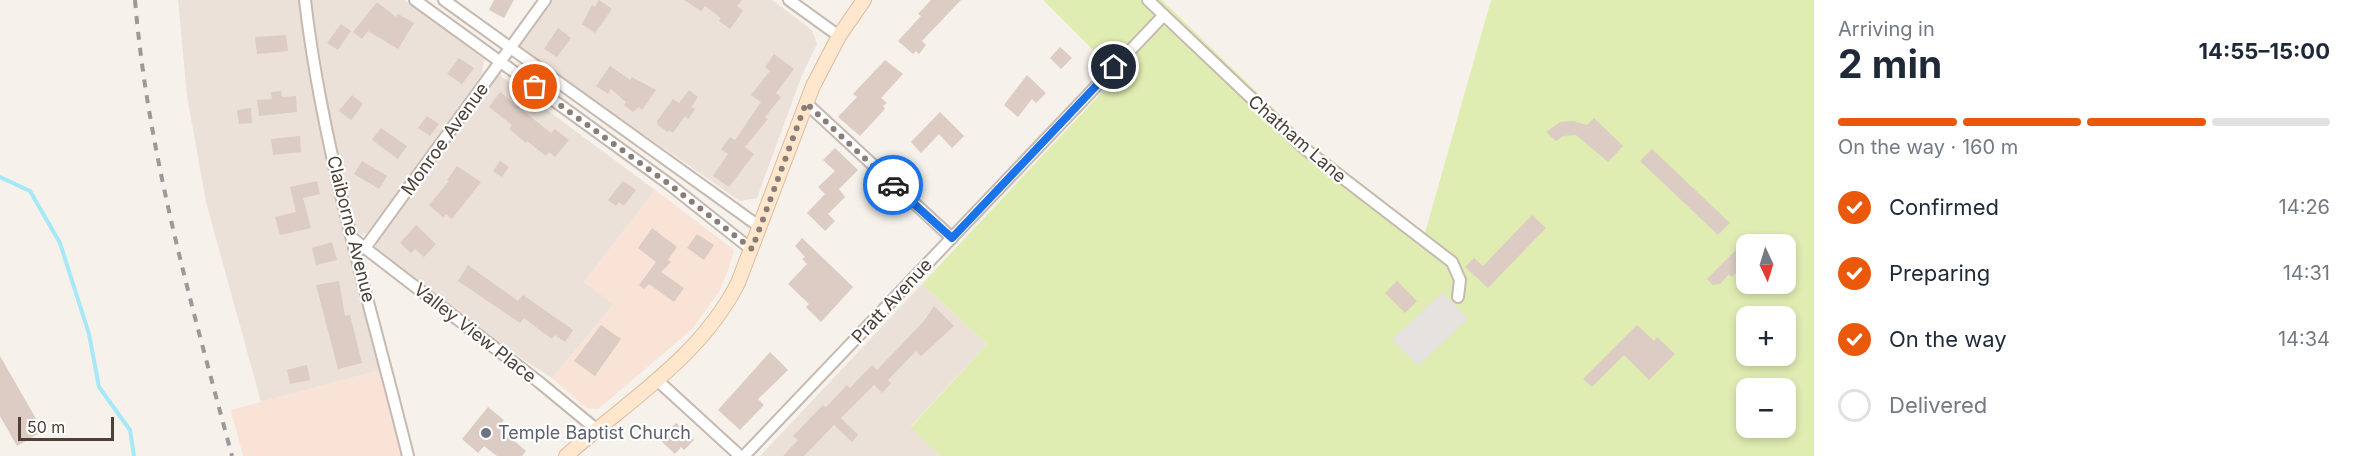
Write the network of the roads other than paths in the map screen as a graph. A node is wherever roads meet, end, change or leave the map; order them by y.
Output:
1 (305, 0) edge
2 (415, 0) edge
3 (444, 0) edge
4 (545, 0) edge
5 (789, 0) edge
6 (864, 0) edge
7 (1148, 0) edge
8 (1164, 15) junction
9 (839, 36) junction
10 (511, 47) junction
11 (500, 62) junction
12 (806, 103) junction
13 (760, 227) junction
14 (352, 238) junction
15 (952, 238) junction
16 (365, 248) junction
17 (752, 249) junction
18 (1458, 297) dead end
19 (657, 380) junction
20 (596, 429) junction
21 (408, 456) edge
22 (566, 456) edge
23 (742, 456) edge

1 - 14 street, Claiborne Avenue
2 - 11 street
3 - 10 street
4 - 10 street, Monroe Avenue
5 - 9 street
6 - 9 main road
7 - 8 street, Chatham Lane
8 - 15 street, Pratt Avenue
8 - 18 street, Chatham Lane
9 - 12 main road
10 - 11 street, Monroe Avenue
10 - 13 street
11 - 16 street, Monroe Avenue
11 - 17 street
12 - 13 main road
12 - 15 street
13 - 17 main road
14 - 16 street, Valley View Place
14 - 21 street, Claiborne Avenue
15 - 23 street, Pratt Avenue
16 - 20 street, Valley View Place
17 - 19 main road
19 - 20 main road
19 - 23 street
20 - 22 main road

